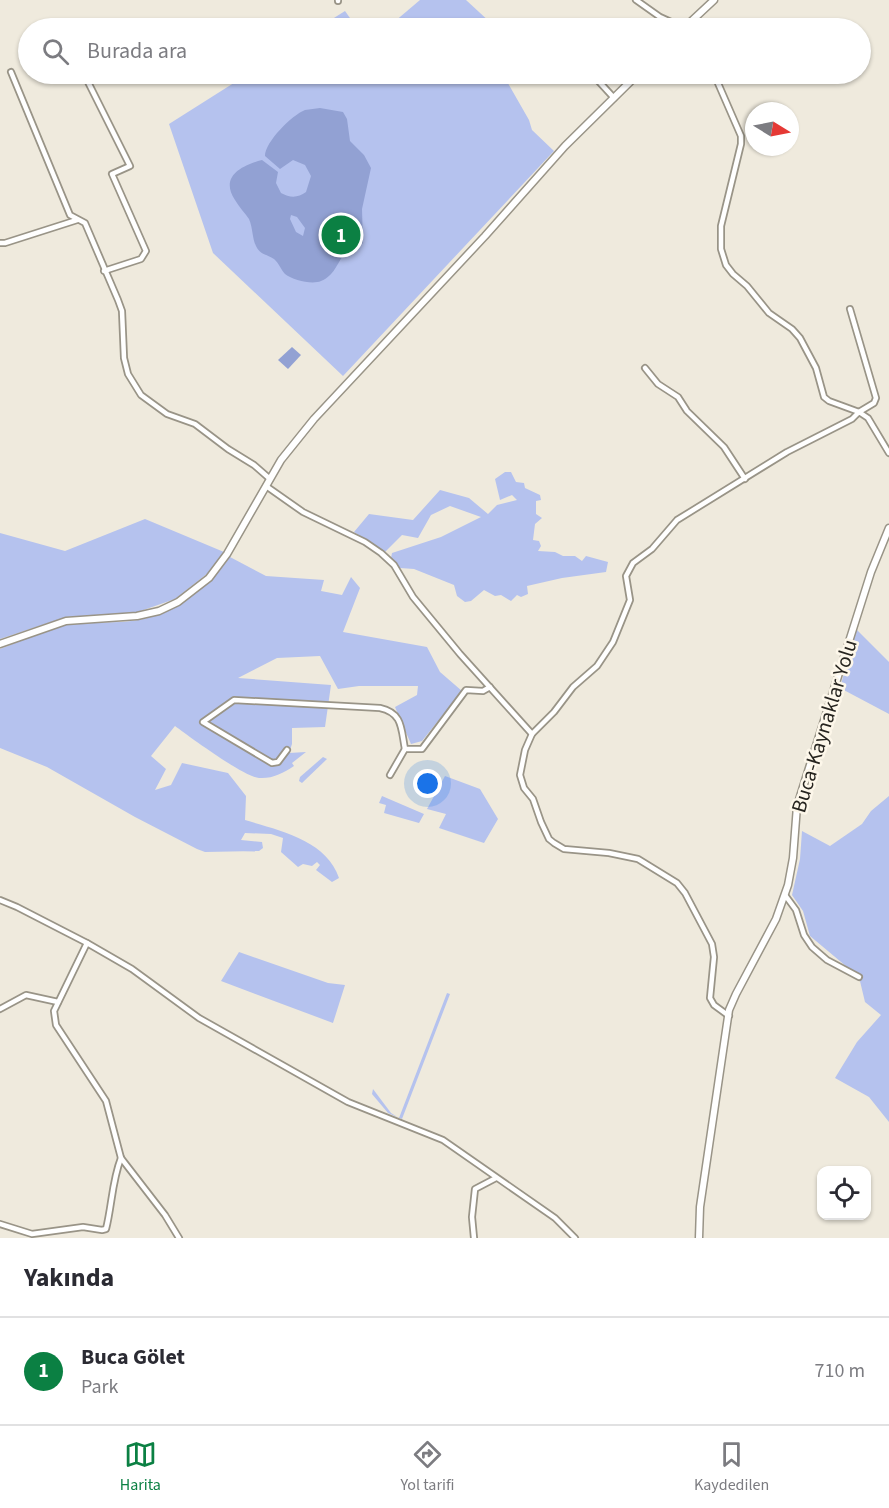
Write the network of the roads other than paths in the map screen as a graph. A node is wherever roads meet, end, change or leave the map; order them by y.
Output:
1 (636, 0) edge
2 (714, 0) edge
3 (662, 18) edge
4 (695, 18) edge
5 (11, 72) dead end
6 (89, 84) edge
7 (601, 84) edge
8 (628, 84) edge
9 (718, 84) edge
10 (614, 98) junction
11 (77, 220) junction
12 (0, 243) edge
13 (104, 271) junction
14 (850, 309) dead end
15 (645, 368) dead end
16 (859, 412) junction
17 (889, 453) edge
18 (270, 479) junction
19 (746, 479) junction
20 (266, 486) junction
21 (889, 528) edge
22 (0, 644) edge
23 (490, 687) junction
24 (532, 734) junction
25 (405, 749) junction
26 (287, 750) dead end
27 (390, 775) dead end
28 (785, 895) junction
29 (0, 900) edge
30 (87, 943) junction
31 (859, 977) dead end
32 (58, 1002) junction
33 (0, 1009) edge
34 (729, 1016) junction
35 (121, 1158) junction
36 (496, 1178) junction
37 (0, 1224) edge
38 (179, 1238) edge
39 (474, 1238) edge
40 (575, 1238) edge
41 (699, 1238) edge

1 - 3 street
2 - 4 street
5 - 11 street
6 - 13 street
7 - 10 street
8 - 10 street
9 - 16 street
10 - 18 street
11 - 12 street
11 - 13 street
13 - 18 street
14 - 16 street
15 - 19 street
16 - 17 street
16 - 19 street
18 - 20 street
19 - 24 street
20 - 22 street
20 - 23 street
21 - 28 street, Buca-Kaynaklar Yolu
23 - 24 street
23 - 25 street
24 - 34 street
25 - 26 street
25 - 27 street
28 - 31 street
28 - 34 street, Buca-Kaynaklar Yolu
29 - 30 street
30 - 32 street
30 - 36 street
32 - 33 street
32 - 35 street
34 - 41 street, Buca-Kaynaklar Yolu
35 - 37 street
35 - 38 street
36 - 39 street
36 - 40 street

